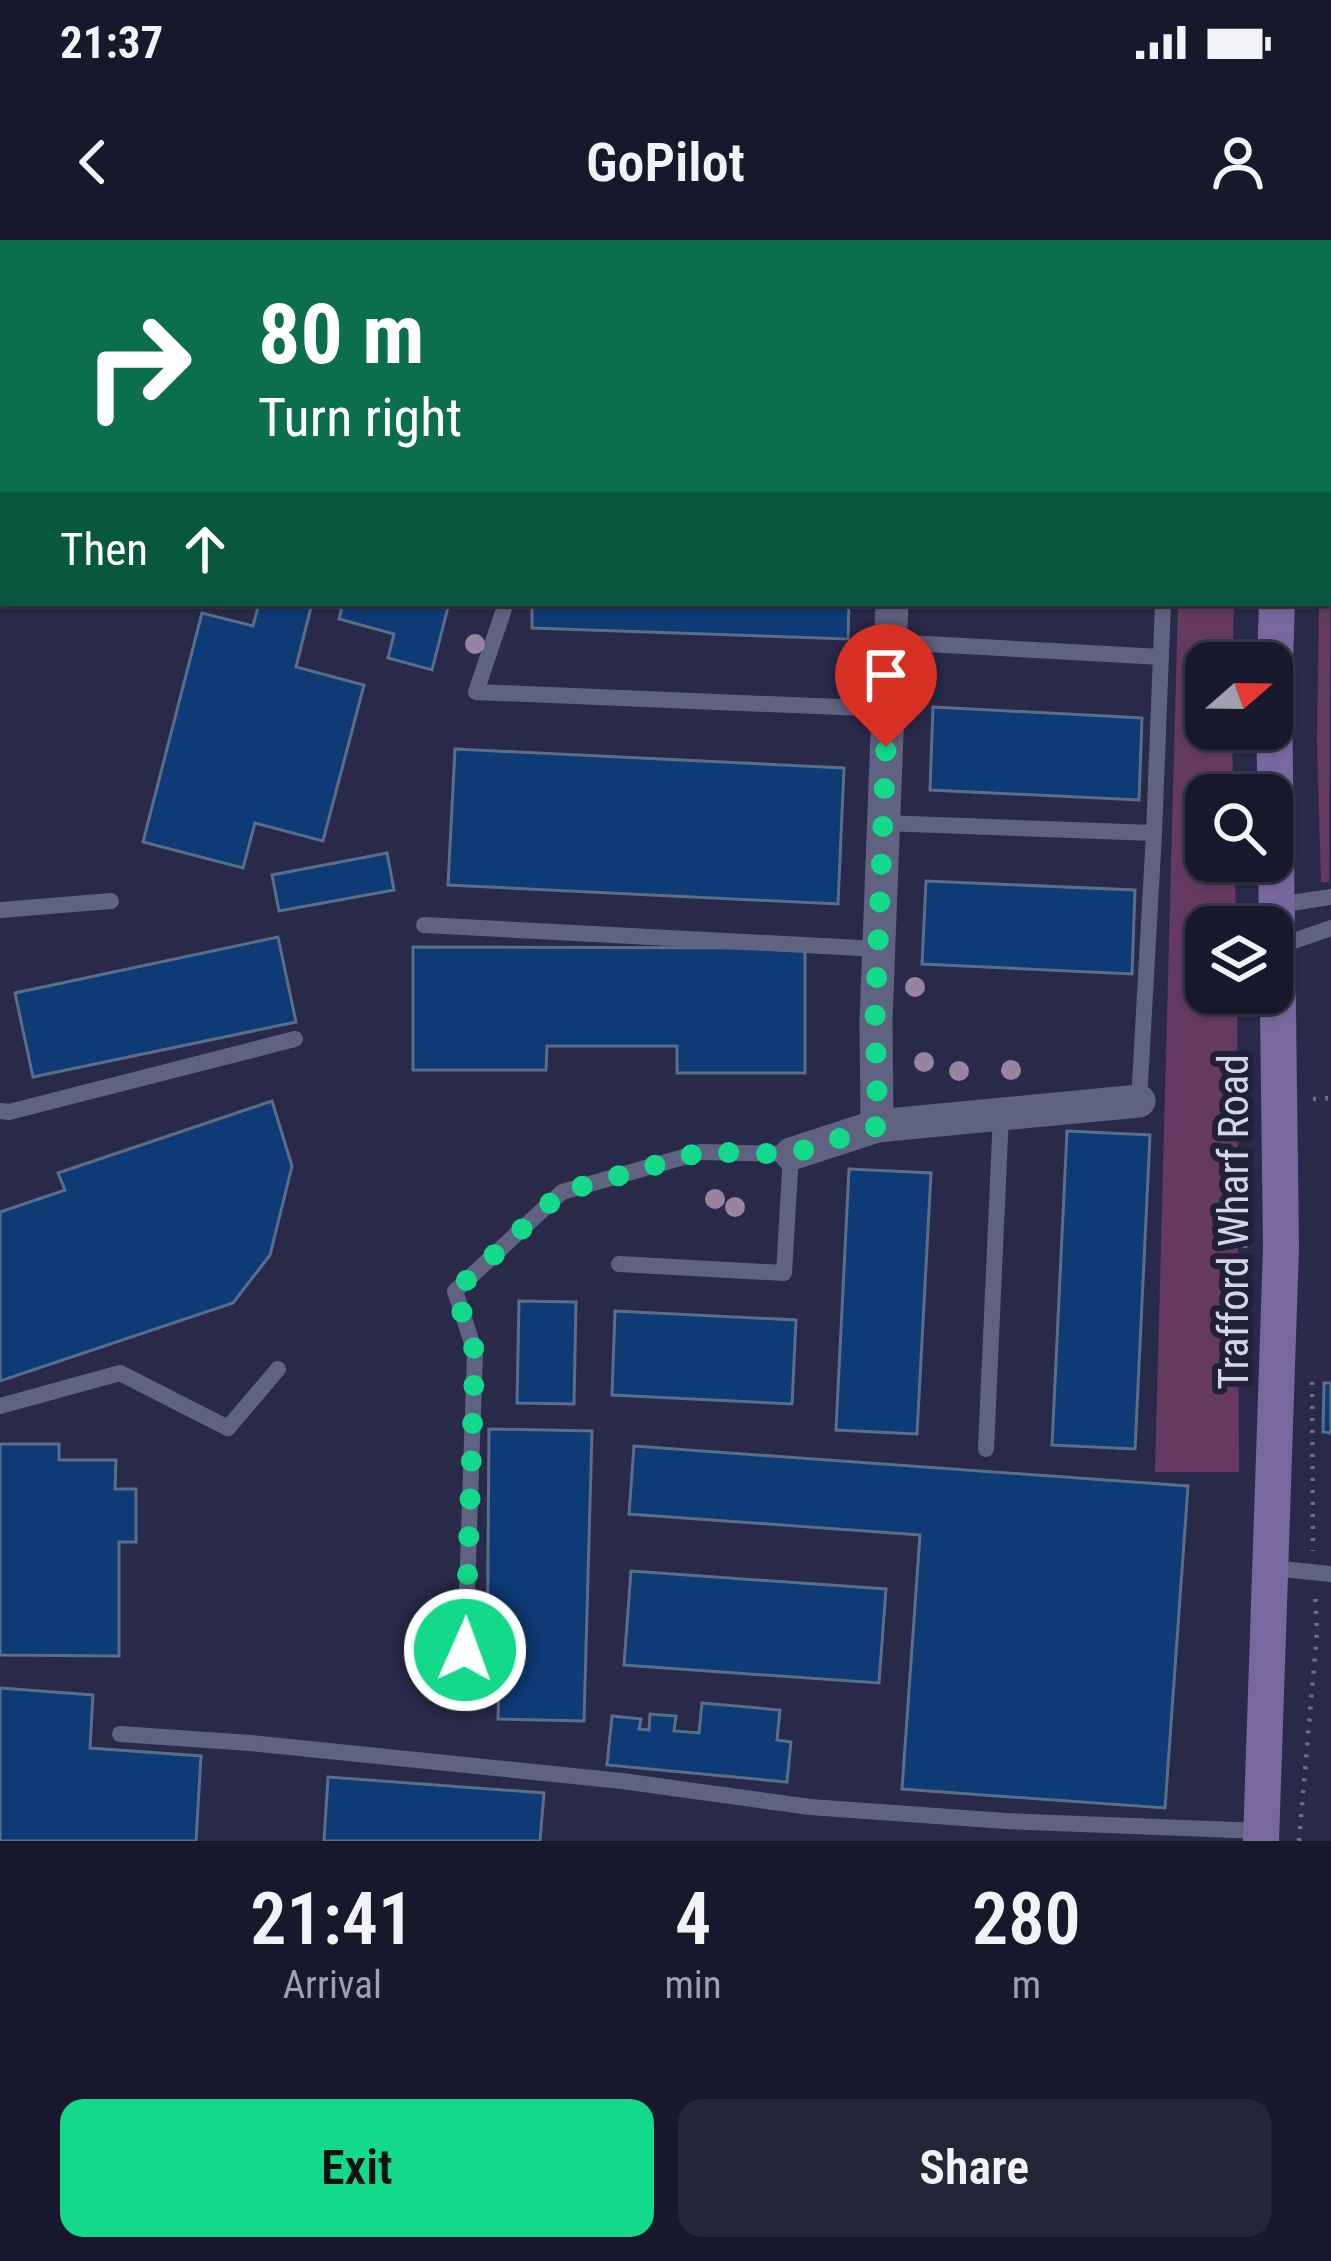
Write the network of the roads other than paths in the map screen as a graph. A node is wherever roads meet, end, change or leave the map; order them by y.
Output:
1 (505, 606) edge
2 (892, 606) edge
3 (1163, 606) edge
4 (1277, 606) edge
5 (890, 643) junction
6 (1161, 657) junction
7 (888, 709) junction
8 (883, 823) junction
9 (1154, 832) junction
10 (1331, 897) edge
11 (111, 902) dead end
12 (1278, 905) joint
13 (0, 910) edge
14 (424, 925) dead end
15 (1331, 928) edge
16 (1293, 941) edge
17 (879, 949) junction
18 (1279, 1014) edge
19 (296, 1039) dead end
20 (1139, 1101) joint
21 (0, 1111) edge
22 (1001, 1114) junction
23 (878, 1126) junction
24 (791, 1154) junction
25 (620, 1264) dead end
26 (278, 1369) dead end
27 (0, 1406) edge
28 (986, 1448) dead end
29 (1272, 1568) junction
30 (1331, 1574) edge
31 (465, 1650) dead end
32 (120, 1734) dead end
33 (1262, 1836) edge

1 - 7 lane
2 - 5 street
3 - 6 lane
4 - 12 street, Trafford Wharf Road
5 - 6 lane
5 - 7 street
6 - 9 lane
7 - 8 street
8 - 9 lane
8 - 17 street
9 - 20 lane
10 - 12 lane
11 - 13 lane
14 - 17 lane
15 - 16 lane
17 - 23 street
18 - 29 street, Trafford Wharf Road
19 - 21 lane
20 - 22 street
22 - 23 street
22 - 28 lane
23 - 24 street
24 - 25 lane
24 - 31 lane
26 - 27 lane
29 - 30 lane
29 - 33 street, Trafford Wharf Road
32 - 33 lane

